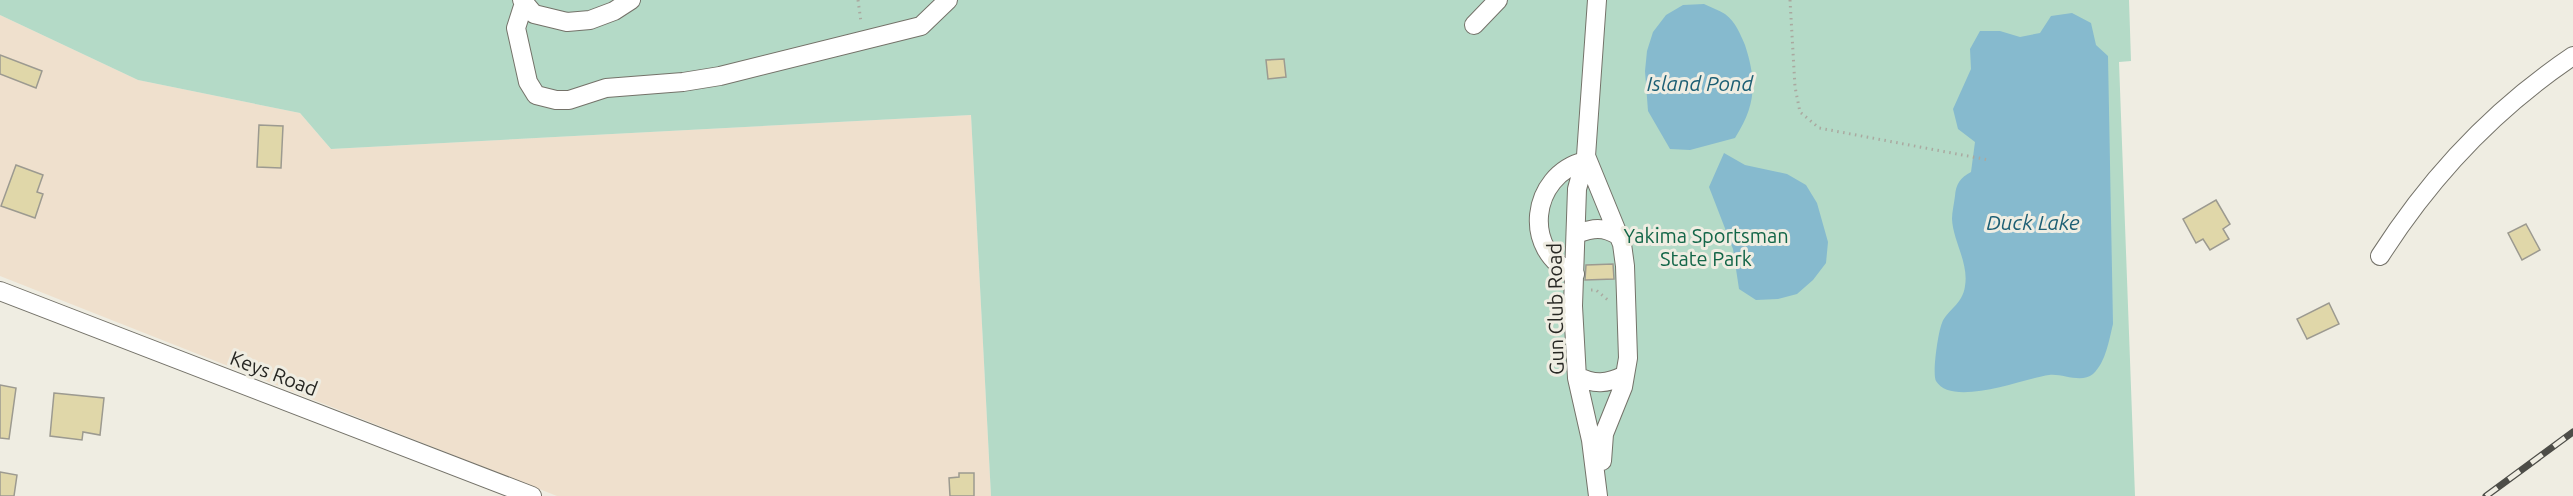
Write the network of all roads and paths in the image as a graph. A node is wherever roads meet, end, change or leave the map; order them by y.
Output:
1 (544, 0) edge
2 (631, 0) edge
3 (858, 0) edge
4 (948, 0) edge
5 (1498, 0) edge
6 (1597, 0) edge
7 (1790, 0) edge
8 (523, 1) edge
9 (1474, 25) dead end
10 (864, 40) junction
11 (2573, 56) edge
12 (1585, 159) junction
13 (1989, 160) dead end
14 (1576, 234) junction
15 (1619, 236) junction
16 (2380, 256) dead end
17 (1574, 283) junction
18 (0, 291) edge
19 (1627, 315) junction
20 (1625, 375) junction
21 (1577, 376) junction
22 (532, 496) edge
23 (1598, 496) edge

1 - 8 street
2 - 8 street
3 - 10 path
4 - 10 street
5 - 9 street
6 - 12 street, Gun Club Road
7 - 13 path
8 - 10 street
11 - 16 street
12 - 14 street, Gun Club Road
12 - 15 street, Gun Club Road
12 - 17 street
14 - 15 street
14 - 17 street, Gun Club Road
15 - 19 street, Gun Club Road
17 - 19 path
17 - 21 street, Gun Club Road
18 - 22 street, Keys Road
19 - 20 street, Gun Club Road
20 - 21 street
20 - 23 street, Gun Club Road
21 - 23 street, Gun Club Road

